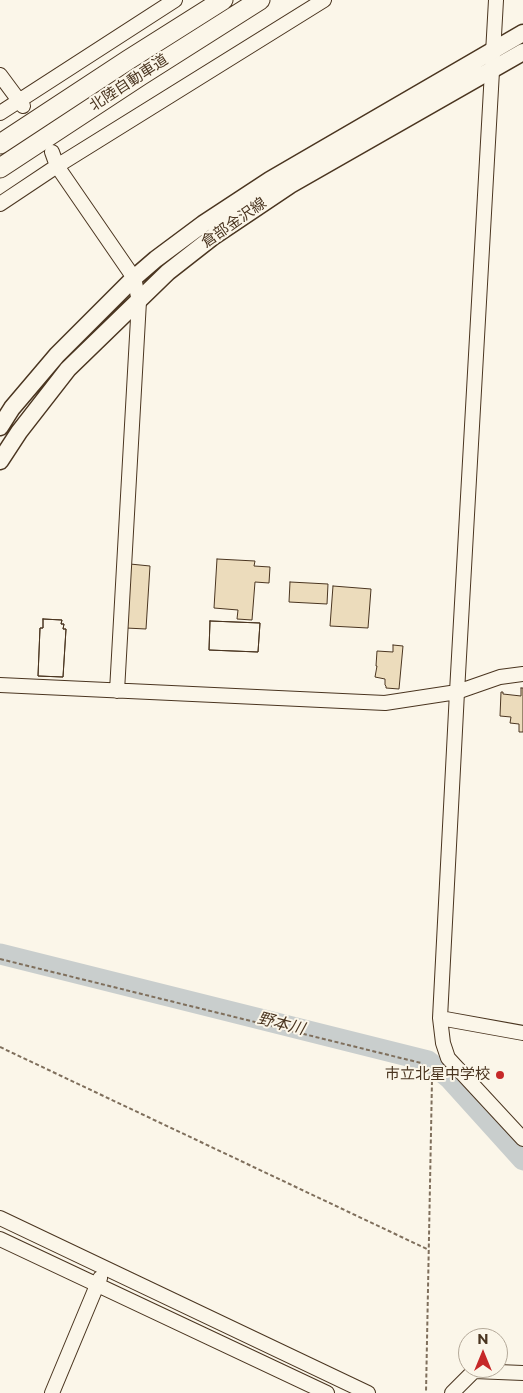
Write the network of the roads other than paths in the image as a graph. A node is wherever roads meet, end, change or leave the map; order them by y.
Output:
1 (175, 0) edge
2 (223, 0) edge
3 (260, 0) edge
4 (324, 0) edge
5 (496, 0) edge
6 (523, 33) edge
7 (493, 50) junction
8 (523, 52) edge
9 (491, 70) junction
10 (0, 75) edge
11 (21, 103) junction
12 (0, 113) edge
13 (0, 144) edge
14 (52, 152) dead end
15 (57, 166) junction
16 (0, 168) edge
17 (0, 204) edge
18 (134, 278) junction
19 (139, 301) junction
20 (0, 427) edge
21 (0, 461) edge
22 (523, 674) edge
23 (0, 685) edge
24 (117, 691) junction
25 (457, 692) junction
26 (440, 1018) junction
27 (523, 1033) edge
28 (523, 1139) edge
29 (0, 1218) edge
30 (0, 1239) edge
31 (106, 1268) junction
32 (96, 1285) junction
33 (523, 1372) edge
34 (52, 1393) edge
35 (327, 1393) edge
36 (368, 1393) edge
37 (452, 1393) edge

1 - 11 street
2 - 13 highway, 北陸自動車道
3 - 16 highway, 北陸自動車道
4 - 15 street
5 - 7 street
6 - 7 main road, 倉部金沢線
7 - 9 street
7 - 18 main road, 倉部金沢線
8 - 9 main road, 倉部金沢線
9 - 19 main road, 倉部金沢線
9 - 25 street
10 - 11 street
11 - 12 street
14 - 15 street
15 - 17 street
15 - 18 street
18 - 19 street
18 - 20 main road, 倉部金沢線
19 - 21 main road, 倉部金沢線
19 - 24 street
22 - 25 street
23 - 24 street
24 - 25 street
25 - 26 street
26 - 27 street
26 - 28 street
29 - 31 street
30 - 32 street
31 - 32 street
31 - 36 street
32 - 34 street
32 - 35 street
33 - 37 street

